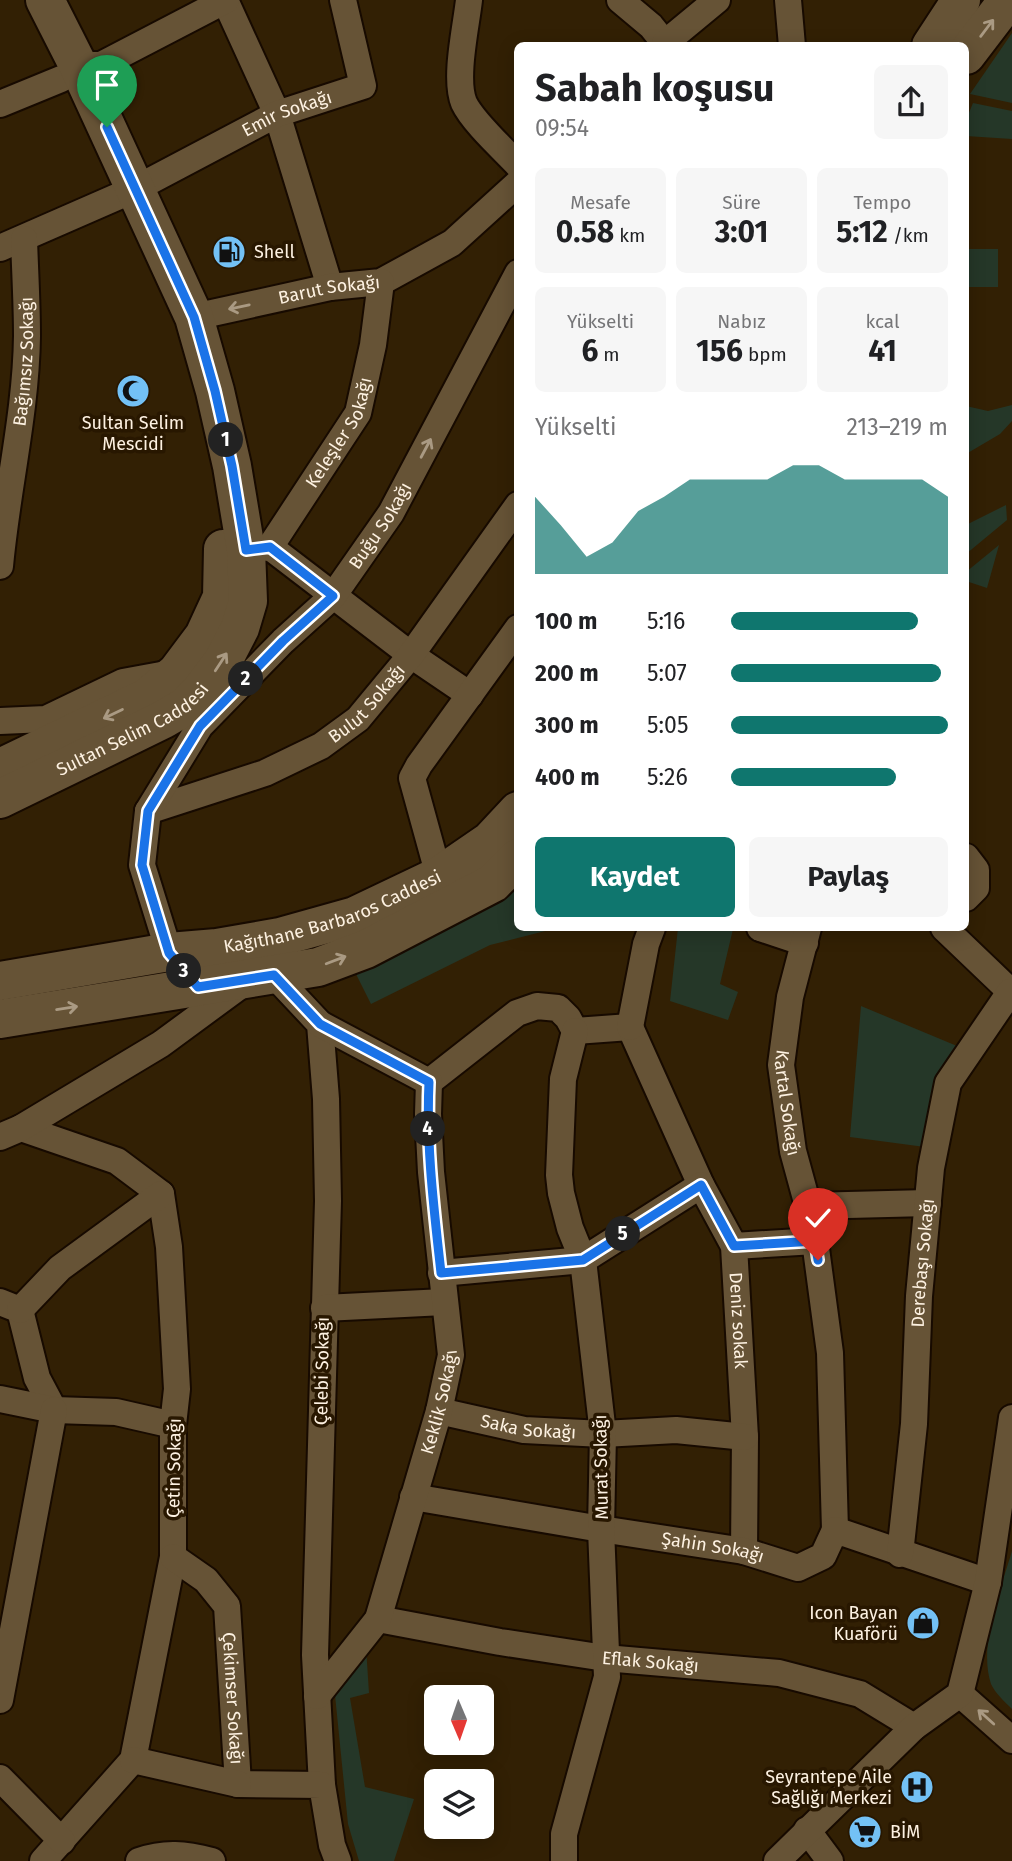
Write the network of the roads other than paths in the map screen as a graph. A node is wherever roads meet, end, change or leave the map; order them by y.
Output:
1 (20, 0) edge
2 (45, 0) edge
3 (226, 0) edge
4 (343, 0) edge
5 (469, 0) edge
6 (620, 0) edge
7 (717, 0) edge
8 (788, 0) edge
9 (961, 0) edge
10 (1008, 0) edge
11 (655, 40) edge
12 (792, 42) edge
13 (934, 42) edge
14 (969, 51) edge
15 (70, 72) junction
16 (0, 104) edge
17 (277, 114) junction
18 (514, 161) edge
19 (514, 187) edge
20 (127, 193) junction
21 (12, 244) edge
22 (381, 282) junction
23 (330, 287) junction
24 (514, 290) edge
25 (185, 320) junction
26 (507, 320) edge
27 (514, 512) edge
28 (258, 549) junction
29 (0, 566) edge
30 (333, 596) junction
31 (514, 634) edge
32 (411, 655) junction
33 (177, 672) junction
34 (470, 695) junction
35 (0, 722) edge
36 (0, 768) edge
37 (0, 799) edge
38 (148, 811) junction
39 (514, 815) edge
40 (969, 861) edge
41 (514, 862) edge
42 (439, 876) junction
43 (969, 895) edge
44 (651, 931) edge
45 (780, 931) edge
46 (947, 931) edge
47 (806, 935) edge
48 (169, 953) junction
49 (263, 976) junction
50 (0, 981) edge
51 (198, 987) junction
52 (1011, 993) edge
53 (0, 1019) edge
54 (320, 1024) junction
55 (630, 1027) junction
56 (575, 1031) junction
57 (429, 1082) junction
58 (10, 1132) edge
59 (701, 1185) junction
60 (161, 1194) junction
61 (928, 1203) junction
62 (808, 1206) junction
63 (815, 1241) junction
64 (734, 1246) junction
65 (583, 1260) junction
66 (441, 1273) junction
67 (444, 1302) junction
68 (10, 1306) edge
69 (324, 1308) junction
70 (0, 1399) edge
71 (54, 1410) junction
72 (439, 1410) junction
73 (1012, 1419) edge
74 (173, 1425) junction
75 (603, 1433) junction
76 (745, 1437) junction
77 (413, 1497) junction
78 (601, 1530) junction
79 (835, 1530) junction
80 (744, 1551) junction
81 (900, 1554) junction
82 (173, 1558) junction
83 (988, 1582) junction
84 (379, 1619) junction
85 (605, 1658) junction
86 (960, 1694) junction
87 (317, 1696) junction
88 (0, 1700) edge
89 (914, 1727) junction
90 (1012, 1740) edge
91 (133, 1760) junction
92 (0, 1778) edge
93 (238, 1784) junction
94 (323, 1785) junction
95 (807, 1830) junction
96 (51, 1855) edge
97 (139, 1861) edge
98 (212, 1861) edge
99 (338, 1861) edge
100 (564, 1861) edge
101 (777, 1861) edge
102 (830, 1861) edge

1 - 15 main road, Sultan Selim Caddesi
2 - 15 main road, Sultan Selim Caddesi
3 - 15 street
3 - 17 street
4 - 17 street, Emir Sokağı
5 - 18 street
6 - 11 street
7 - 11 street
8 - 12 street
9 - 13 main road
14 -> 10 main road
15 - 16 street
15 - 20 main road, Sultan Selim Caddesi
17 - 20 street, Emir Sokağı
17 - 23 street
19 - 22 street, Barut Sokağı
20 - 21 street, Emir Sokağı
20 - 25 main road, Sultan Selim Caddesi
21 - 29 street, Bağımsız Sokağı
22 - 23 street, Barut Sokağı
22 - 28 street, Keleşler Sokağı
23 -> 25 street, Barut Sokağı
24 - 26 street, Buğu Sokağı
25 - 28 main road, Sultan Selim Caddesi
25 - 33 main road, Sultan Selim Caddesi
30 -> 26 street, Buğu Sokağı
27 - 32 street, Bulut Sokağı
28 - 30 street
37 -> 28 main road, Sultan Selim Caddesi
30 - 32 street
30 - 38 street, Buğu Sokağı
31 - 34 street
32 - 34 street
32 - 38 street, Bulut Sokağı
33 - 35 street
33 -> 36 main road, Sultan Selim Caddesi
34 - 42 street
38 - 48 street
39 - 42 main road, Kağıthane Barbaros Caddesi
40 - 43 street
49 -> 41 main road, Kağıthane Barbaros Caddesi
42 - 48 main road, Kağıthane Barbaros Caddesi
44 - 55 street
45 - 47 street
46 - 52 street
47 - 62 street, Kartal Sokağı
48 - 50 main road, Kağıthane Barbaros Caddesi
48 - 51 main road
49 - 51 main road, Kağıthane Barbaros Caddesi
49 - 54 street
49 - 58 street
53 -> 51 main road, Kağıthane Barbaros Caddesi
52 - 61 street, Derebaşı Sokağı
54 - 57 street
54 - 69 street, Çelebi Sokağı
55 - 56 street
55 - 59 street, Deniz sokak
56 - 57 street
56 - 65 street, Murat Sokağı
57 - 66 street, Keklik Sokağı
58 - 60 street
59 - 64 street, Deniz sokak
59 - 65 street
60 - 68 street
60 - 74 street, Çetin Sokağı
61 - 62 street
61 - 81 street, Derebaşı Sokağı
62 - 63 street, Kartal Sokağı
63 - 64 street
63 - 79 street, Kartal Sokağı
64 - 76 street, Deniz sokak
65 - 66 street
65 - 75 street, Murat Sokağı
66 - 67 street, Keklik Sokağı
67 - 69 street
67 - 72 street, Keklik Sokağı
68 - 71 street
69 - 87 street, Çelebi Sokağı
70 - 71 street
71 - 74 street
71 - 88 street
72 - 75 street, Saka Sokağı
72 - 77 street, Keklik Sokağı
73 - 83 street
74 - 82 street, Çetin Sokağı
75 - 76 street, Saka Sokağı
75 - 78 street, Murat Sokağı
76 - 80 street, Deniz sokak
77 - 78 street, Şahin Sokağı
77 - 84 street, Keklik Sokağı
78 - 80 street, Şahin Sokağı
78 - 85 street, Murat Sokağı
79 - 80 street, Şahin Sokağı
79 - 81 street
81 - 83 street
82 - 91 street, Çetin Sokağı
82 - 93 street, Çekimser Sokağı
83 - 86 street
84 - 85 street, Eflak Sokağı
84 - 87 street, Keklik Sokağı
85 - 89 street, Eflak Sokağı
85 - 100 street, Murat Sokağı
86 - 89 street
90 -> 86 street
87 - 94 street, Çelebi Sokağı
89 - 95 street
91 - 93 street
91 - 96 street
92 - 96 street
93 - 94 street, Çekimser Sokağı
94 - 99 street
95 - 101 street
95 - 102 street
97 - 98 street

